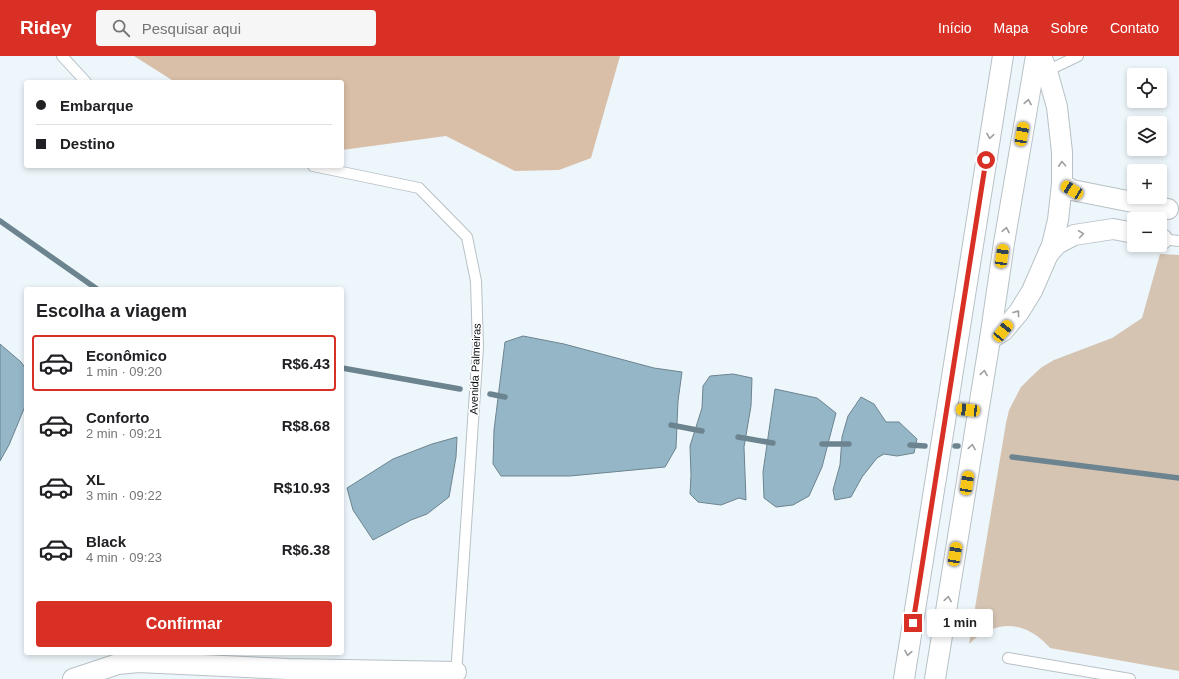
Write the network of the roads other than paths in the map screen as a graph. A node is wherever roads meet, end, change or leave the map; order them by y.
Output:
1 (62, 56) edge
2 (1003, 56) edge
3 (1078, 56) edge
4 (1041, 61) edge
5 (84, 80) edge
6 (323, 168) edge
7 (1062, 184) junction
8 (1118, 200) junction
9 (1173, 210) dead end
10 (1113, 229) junction
11 (1127, 232) edge
12 (1049, 253) junction
13 (990, 339) junction
14 (946, 407) junction
15 (978, 411) junction
16 (1008, 658) dead end
17 (456, 676) edge
18 (73, 679) edge
19 (904, 679) edge
20 (935, 679) edge
21 (1130, 679) edge

1 - 5 lane
2 -> 14 street
3 - 4 lane
7 -> 4 street
13 -> 4 street
6 - 17 lane, Avenida Palmeiras
7 - 8 street
7 - 12 street
8 - 9 street
8 - 10 street
10 - 11 street
12 -> 10 street
13 -> 12 street
15 -> 13 street
14 - 15 street
14 -> 19 street
20 -> 15 street
16 - 21 lane
17 - 18 street

